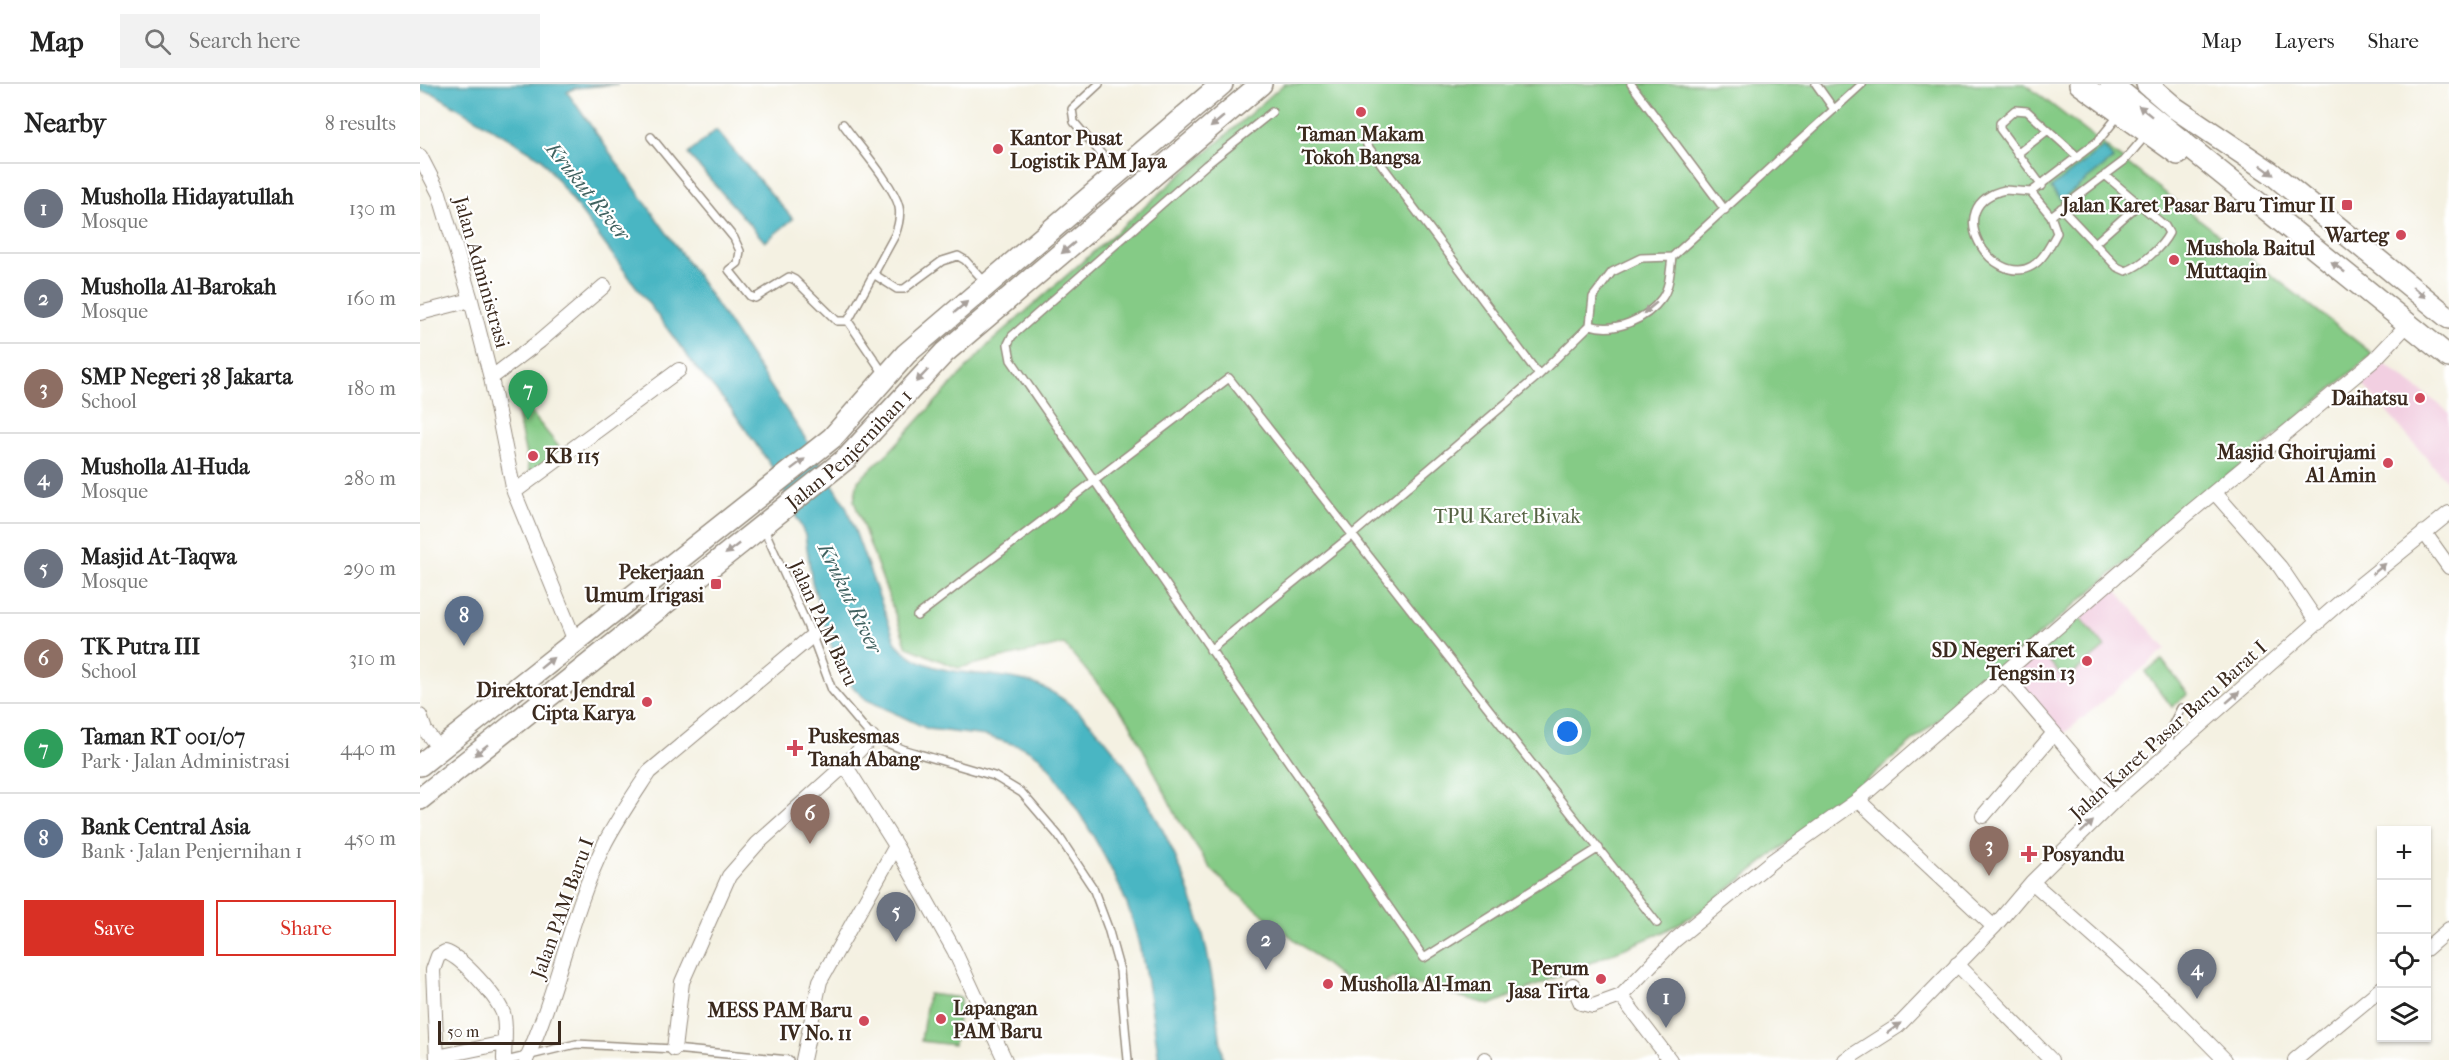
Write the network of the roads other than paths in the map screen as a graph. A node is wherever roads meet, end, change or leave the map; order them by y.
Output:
1 (1099, 84) edge
2 (1222, 84) edge
3 (1261, 84) edge
4 (1631, 84) edge
5 (1816, 84) edge
6 (1862, 84) edge
7 (2080, 84) edge
8 (2147, 84) edge
9 (2170, 84) edge
10 (2115, 87) edge
11 (1833, 108) junction
12 (1272, 112) dead end
13 (2120, 113) junction
14 (843, 124) dead end
15 (2048, 130) junction
16 (2148, 133) junction
17 (2220, 135) junction
18 (651, 137) dead end
19 (1367, 145) dead end
20 (2017, 154) junction
21 (420, 156) edge
22 (2078, 157) junction
23 (1118, 173) junction
24 (2105, 175) junction
25 (2042, 186) junction
26 (2031, 192) junction
27 (2255, 201) junction
28 (2139, 204) junction
29 (2061, 208) junction
30 (1725, 210) junction
31 (2051, 216) junction
32 (2094, 244) junction
33 (1672, 256) junction
34 (875, 275) junction
35 (987, 285) junction
36 (604, 286) dead end
37 (471, 300) junction
38 (420, 313) edge
39 (2449, 318) edge
40 (848, 321) junction
41 (2409, 323) junction
42 (1590, 325) junction
43 (2449, 357) edge
44 (679, 370) dead end
45 (1539, 375) junction
46 (885, 376) junction
47 (491, 378) junction
48 (1092, 481) junction
49 (514, 492) junction
50 (2215, 493) junction
51 (2449, 513) edge
52 (770, 519) junction
53 (2424, 532) junction
54 (1352, 535) junction
55 (2449, 567) edge
56 (917, 616) dead end
57 (2318, 623) junction
58 (812, 636) junction
59 (574, 641) junction
60 (1210, 650) junction
61 (2003, 673) junction
62 (2181, 708) dead end
63 (420, 716) edge
64 (2054, 734) junction
65 (872, 736) junction
66 (440, 750) junction
67 (2170, 753) junction
68 (420, 765) edge
69 (845, 765) junction
70 (424, 788) edge
71 (1858, 800) junction
72 (2113, 802) junction
73 (1983, 816) dead end
74 (896, 846) junction
75 (1599, 848) junction
76 (2032, 882) junction
77 (1657, 923) dead end
78 (1994, 927) junction
79 (2449, 929) edge
80 (2431, 945) edge
81 (1957, 964) junction
82 (1573, 985) dead end
83 (2377, 992) edge
84 (1621, 996) junction
85 (504, 1043) junction
86 (674, 1049) junction
87 (528, 1057) edge
88 (437, 1059) edge
89 (504, 1060) edge
90 (510, 1060) edge
91 (789, 1060) edge
92 (804, 1060) edge
93 (1005, 1060) edge
94 (1128, 1060) edge
95 (1670, 1060) edge
96 (1845, 1060) edge
97 (2051, 1060) edge
98 (2225, 1060) edge
99 (2295, 1060) edge

1 - 23 lane
2 - 23 main road, Jalan Penjernihan 1
3 -> 52 main road, Jalan Penjernihan 1
4 - 30 lane
5 - 11 lane
6 - 11 lane
7 - 13 main road
8 - 17 main road
9 - 17 main road
27 -> 10 main road
11 - 30 lane
12 - 48 lane
13 - 16 main road
13 - 22 lane
14 - 34 lane
15 - 20 lane
15 - 20 lane
15 - 22 lane
16 - 24 lane
16 - 27 main road
17 -> 39 main road
18 - 40 lane
19 - 45 lane
20 - 25 lane
21 - 37 street, Jalan Administrasi
22 - 25 lane
23 - 35 main road, Jalan Penjernihan 1
24 - 28 lane
24 - 29 lane
25 - 26 lane
26 - 31 lane
26 - 31 lane
41 -> 27 main road
28 - 32 lane
28 - 32 lane
29 - 31 lane
29 - 32 lane
30 - 33 lane
33 - 42 lane
33 -> 42 lane
34 - 35 lane
34 - 40 lane
46 -> 35 main road, Jalan Penjernihan 1
36 - 47 street
37 - 38 street
37 - 47 street, Jalan Administrasi
40 - 46 lane
41 - 43 main road
41 - 50 street
42 - 45 lane
44 - 49 street
45 - 54 lane
59 -> 46 main road, Jalan Penjernihan 1
47 - 49 street, Jalan Administrasi
48 - 54 lane
48 - 56 lane
48 - 60 lane
49 - 59 street, Jalan Administrasi
50 - 57 street
50 - 61 street
51 - 53 street, Jalan Karet Pasar Baru Barat I
52 - 58 lane, Jalan PAM Baru
52 -> 70 main road, Jalan Penjernihan 1
53 - 55 street
57 -> 53 street, Jalan Karet Pasar Baru Barat I
54 - 60 lane
54 - 75 lane
67 -> 57 street, Jalan Karet Pasar Baru Barat I
58 - 65 lane, Jalan PAM Baru
58 - 87 street, Jalan PAM Baru I
66 -> 59 main road, Jalan Penjernihan 1
60 - 75 lane
61 - 64 street
61 - 71 street
62 - 67 lane
63 - 66 street
64 - 72 street
64 - 73 street
65 - 69 street
65 - 94 lane, Jalan PAM Baru
66 - 68 main road, Jalan Penjernihan 1
67 - 72 street, Jalan Karet Pasar Baru Barat I
69 - 74 street
69 - 86 street
71 - 78 street
71 - 84 street
76 -> 72 street, Jalan Karet Pasar Baru Barat I
74 - 92 street
74 - 93 street
75 - 77 lane
76 - 78 street, Jalan Karet Pasar Baru Barat I
76 - 98 street
78 - 81 street, Jalan Karet Pasar Baru Barat I
79 - 80 street
96 -> 81 street, Jalan Karet Pasar Baru Barat I
81 - 97 street
82 - 84 street
83 - 99 street
84 - 95 street
85 - 88 street
85 - 88 street
85 - 89 street
86 - 87 lane
86 - 91 lane
87 - 90 lane

